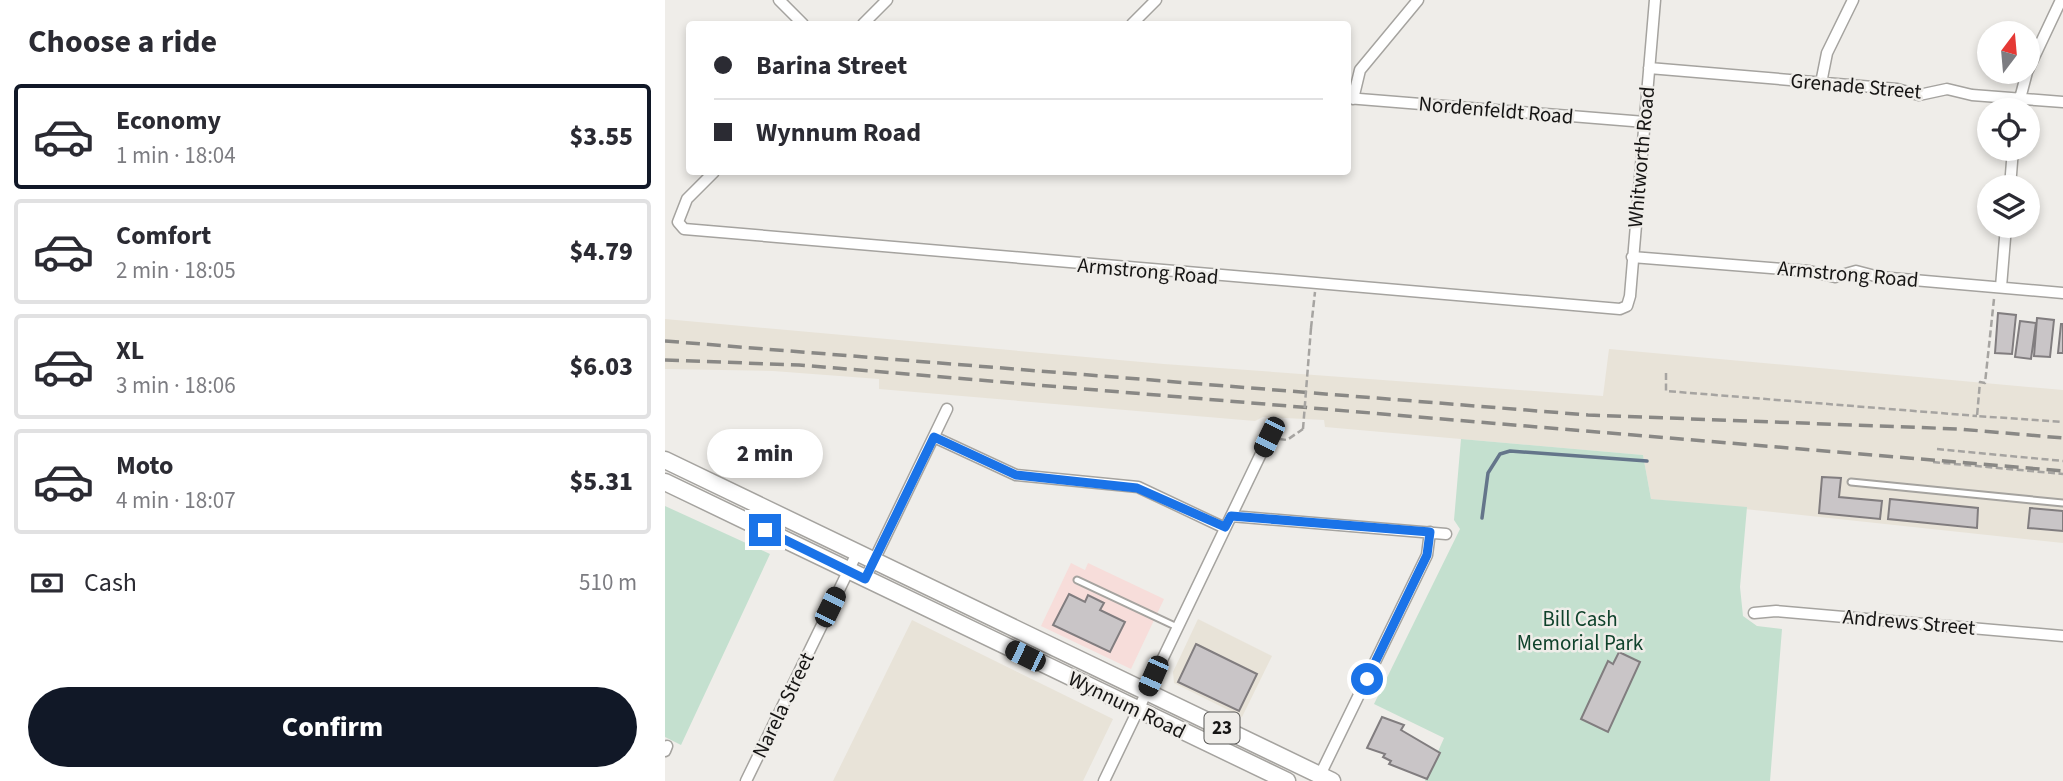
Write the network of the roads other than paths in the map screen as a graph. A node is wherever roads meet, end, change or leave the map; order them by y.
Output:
1 (779, 0) edge
2 (887, 0) edge
3 (1156, 0) edge
4 (1418, 0) edge
5 (1655, 0) edge
6 (1853, 0) edge
7 (2061, 0) edge
8 (800, 21) edge
9 (866, 21) edge
10 (1135, 21) edge
11 (2041, 43) edge
12 (1649, 68) junction
13 (1821, 83) junction
14 (2023, 84) edge
15 (1351, 96) edge
16 (2018, 98) joint
17 (1351, 99) edge
18 (2040, 100) edge
19 (2063, 103) edge
20 (1645, 122) junction
21 (711, 175) edge
22 (2005, 238) edge
23 (1632, 257) junction
24 (2001, 287) junction
25 (2063, 293) edge
26 (1620, 309) joint
27 (947, 409) dead end
28 (934, 437) junction
29 (1269, 437) road end
30 (665, 460) edge
31 (665, 482) edge
32 (1851, 482) dead end
33 (2063, 503) edge
34 (1231, 516) junction
35 (1225, 527) junction
36 (1430, 532) junction
37 (1446, 534) dead end
38 (857, 553) junction
39 (874, 561) junction
40 (848, 571) junction
41 (865, 579) junction
42 (1077, 580) dead end
43 (1754, 613) dead end
44 (1177, 628) junction
45 (2063, 636) edge
46 (1146, 691) junction
47 (1138, 711) junction
48 (1326, 778) edge
49 (746, 781) edge
50 (1104, 781) edge
51 (1287, 781) edge

1 - 8 street
2 - 9 street
3 - 10 street
4 - 15 street
5 - 12 street, Whitworth Road
6 - 13 street
7 - 11 street
12 - 13 street, Grenade Street
12 - 20 street, Whitworth Road
13 - 16 street, Grenade Street
14 - 16 street
17 - 20 street, Nordenfeldt Road
18 - 19 street, Grenade Street
20 - 23 street, Whitworth Road
21 - 26 street, Armstrong Road
22 - 24 street
23 - 24 street, Armstrong Road
23 - 26 street, Whitworth Road
24 - 25 street, Armstrong Road
27 - 28 street
28 - 35 street
28 - 39 street
29 - 34 street
30 - 38 main road, Wynnum Road / 23
31 - 40 main road, Wynnum Road / 23
32 - 33 lane
34 - 35 street
34 - 36 street
35 - 44 street
36 - 37 street
36 - 48 street
38 - 39 main road, Wynnum Road / 23
38 - 40 street, Narela Street
39 - 41 street
39 - 46 main road, Wynnum Road / 23
40 - 41 main road, Wynnum Road / 23
40 - 49 street, Narela Street
41 - 47 main road, Wynnum Road / 23
42 - 44 lane
43 - 45 street, Andrews Street
44 - 46 street
46 - 47 street
46 - 48 main road, Wynnum Road / 23
47 - 50 street
47 - 51 main road, Wynnum Road / 23

